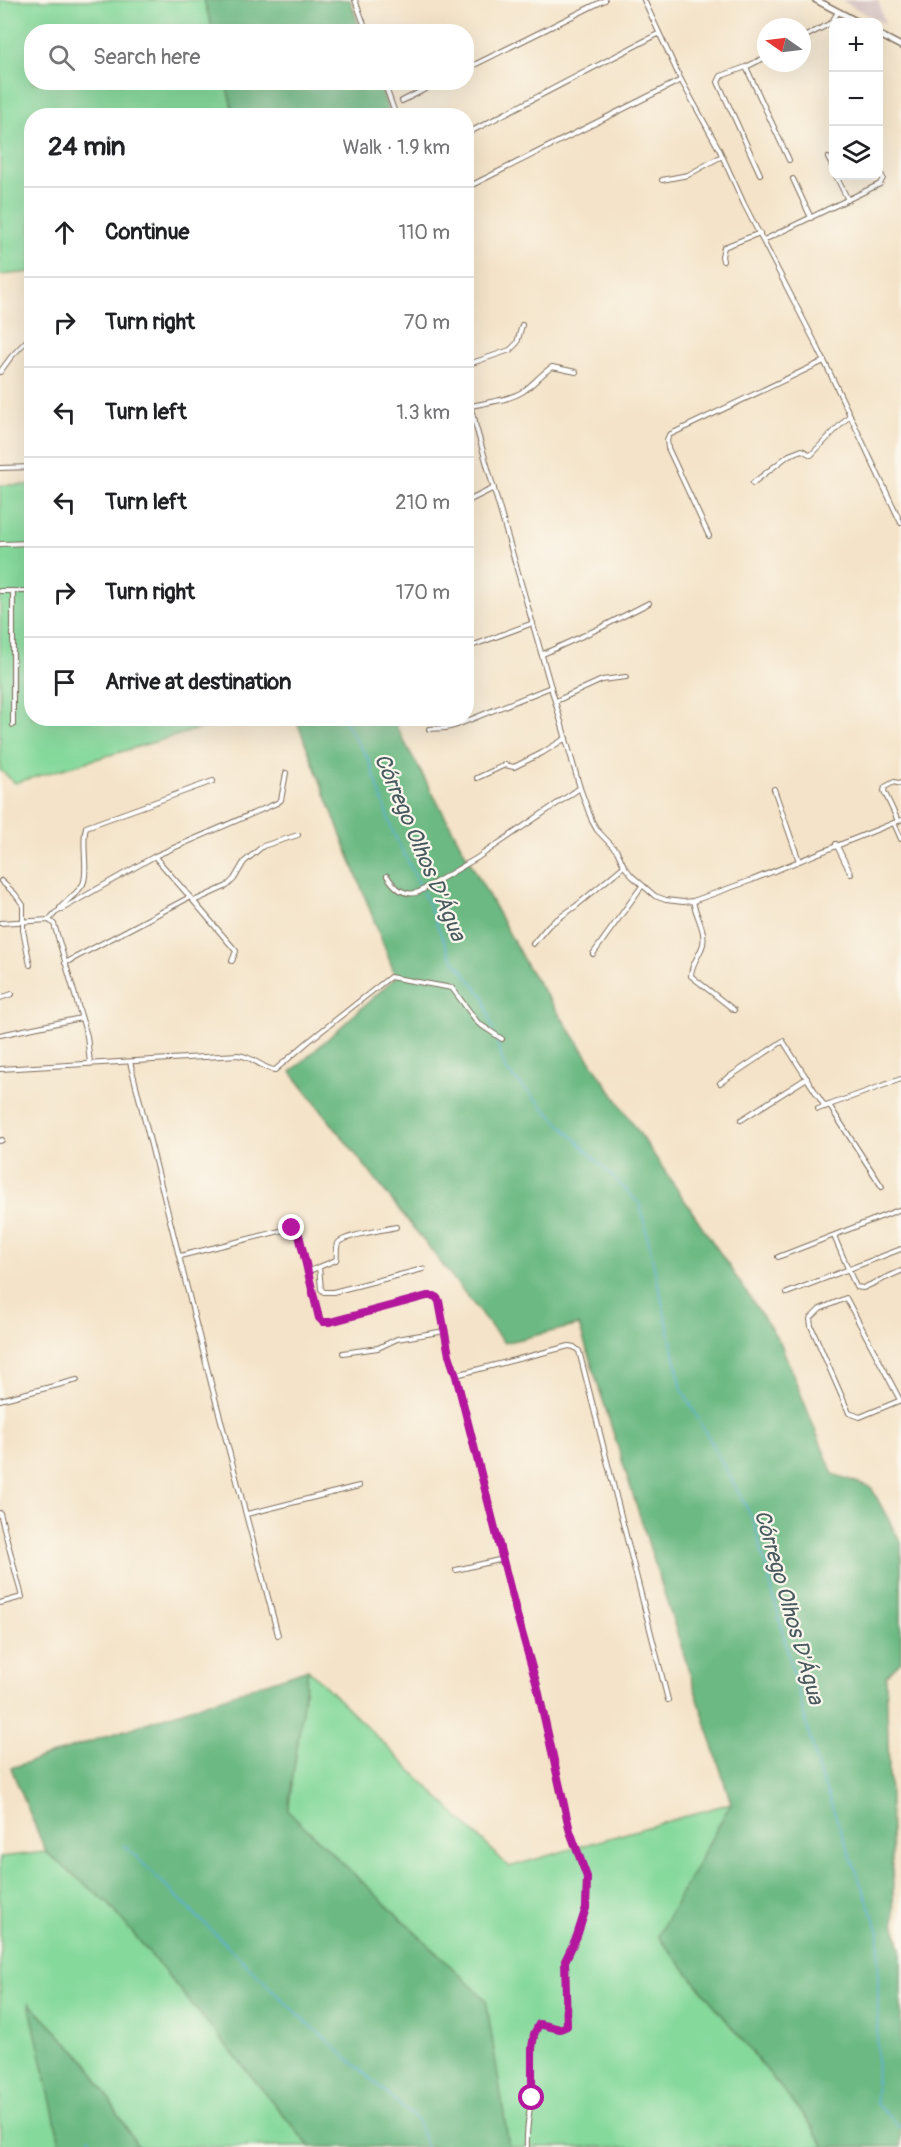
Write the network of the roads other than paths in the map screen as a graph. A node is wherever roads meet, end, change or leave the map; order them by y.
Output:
1 (356, 0) edge
2 (605, 0) edge
3 (644, 0) edge
4 (816, 0) edge
5 (838, 12) junction
6 (850, 18) edge
7 (364, 24) edge
8 (811, 33) edge
9 (658, 34) junction
10 (883, 36) edge
11 (901, 46) edge
12 (757, 62) edge
13 (474, 65) edge
14 (746, 67) junction
15 (681, 80) junction
16 (387, 90) edge
17 (423, 90) edge
18 (402, 101) dead end
19 (393, 108) edge
20 (474, 130) edge
21 (722, 156) junction
22 (789, 160) dead end
23 (760, 174) dead end
24 (792, 179) dead end
25 (662, 180) dead end
26 (838, 180) edge
27 (882, 180) edge
28 (474, 184) edge
29 (848, 200) junction
30 (811, 218) junction
31 (760, 233) junction
32 (764, 240) junction
33 (723, 261) dead end
34 (522, 325) dead end
35 (24, 343) edge
36 (824, 361) junction
37 (474, 363) edge
38 (0, 372) edge
39 (576, 372) dead end
40 (474, 405) edge
41 (849, 415) junction
42 (474, 416) edge
43 (475, 420) joint
44 (24, 467) edge
45 (0, 468) edge
46 (753, 483) dead end
47 (494, 488) junction
48 (474, 497) edge
49 (901, 523) edge
50 (709, 536) dead end
51 (24, 543) edge
52 (0, 544) edge
53 (0, 591) edge
54 (13, 591) junction
55 (24, 591) edge
56 (649, 603) dead end
57 (533, 623) junction
58 (474, 645) edge
59 (543, 654) junction
60 (626, 677) dead end
61 (551, 687) junction
62 (556, 701) junction
63 (474, 718) edge
64 (13, 725) dead end
65 (453, 726) edge
66 (429, 729) dead end
67 (566, 738) junction
68 (286, 773) dead end
69 (477, 778) dead end
70 (213, 782) dead end
71 (901, 784) edge
72 (580, 788) junction
73 (774, 789) dead end
74 (898, 821) edge
75 (298, 835) dead end
76 (901, 839) edge
77 (836, 844) junction
78 (155, 856) junction
79 (799, 861) junction
80 (624, 866) junction
81 (851, 874) dead end
82 (387, 876) dead end
83 (1, 881) edge
84 (642, 886) junction
85 (190, 897) junction
86 (693, 900) junction
87 (194, 901) junction
88 (55, 913) junction
89 (49, 920) junction
90 (23, 922) junction
91 (0, 923) edge
92 (533, 944) dead end
93 (593, 954) dead end
94 (232, 961) dead end
95 (65, 963) junction
96 (30, 965) dead end
97 (12, 994) dead end
98 (0, 998) edge
99 (734, 1010) dead end
100 (81, 1018) junction
101 (0, 1035) edge
102 (502, 1039) dead end
103 (130, 1062) junction
104 (90, 1063) junction
105 (0, 1069) edge
106 (807, 1078) junction
107 (901, 1079) edge
108 (720, 1083) dead end
109 (827, 1106) junction
110 (818, 1109) dead end
111 (741, 1120) dead end
112 (882, 1187) dead end
113 (901, 1209) edge
114 (396, 1227) dead end
115 (834, 1236) junction
116 (901, 1249) edge
117 (180, 1256) junction
118 (778, 1257) dead end
119 (319, 1267) junction
120 (423, 1269) dead end
121 (848, 1269) junction
122 (901, 1271) edge
123 (308, 1272) junction
124 (788, 1293) dead end
125 (445, 1330) junction
126 (343, 1353) dead end
127 (456, 1376) junction
128 (77, 1380) dead end
129 (0, 1400) edge
130 (901, 1400) edge
131 (359, 1486) dead end
132 (0, 1513) edge
133 (247, 1514) junction
134 (6, 1536) junction
135 (0, 1537) edge
136 (503, 1559) junction
137 (456, 1570) dead end
138 (0, 1604) edge
139 (278, 1635) dead end
140 (668, 1700) dead end
141 (527, 2147) edge

1 - 7 street
2 - 13 street
3 - 9 street
4 - 5 main road
5 - 6 main road
5 - 8 street
9 - 15 street
9 - 20 street
10 - 11 main road
12 - 14 street
14 - 22 street
14 - 23 street
15 - 21 street
15 - 28 street
16 - 19 street
17 - 18 street
21 - 25 street
21 - 31 street
24 - 30 street
26 - 29 street
27 - 29 street
29 - 30 street
30 - 32 street
31 - 32 street
31 - 33 street
32 - 36 street
34 - 37 street
35 - 38 street
36 - 41 street
36 - 50 street
39 - 40 street
41 - 46 street
41 - 49 street
42 - 43 street
43 - 47 street
44 - 45 street
47 - 48 street
47 - 57 street
51 - 52 street
53 - 54 street
54 - 55 street
54 - 64 street
56 - 59 street
57 - 58 street
57 - 59 street
59 - 61 street
60 - 62 street
61 - 62 street
61 - 63 street
62 - 67 street
65 - 66 street
67 - 69 street
67 - 72 street
68 - 78 street
70 - 88 street
71 - 74 street
72 - 80 street
72 - 82 street
73 - 79 street
74 - 76 street
74 - 77 street
75 - 87 street
77 - 79 street
77 - 81 street
78 - 85 street
78 - 88 street
79 - 86 street
80 - 84 street
80 - 92 street
83 - 90 street
84 - 86 street
84 - 93 street
85 - 87 street
85 - 95 street
86 - 99 street
87 - 94 street
88 - 89 street
89 - 90 street
89 - 95 street
90 - 91 street
90 - 96 street
95 - 100 street
97 - 98 street
100 - 101 street
100 - 104 street
102 - 103 street
103 - 104 street
103 - 117 street
104 - 105 street
106 - 108 street
106 - 109 street
106 - 111 street
107 - 109 street
109 - 110 street
109 - 112 street
113 - 115 street
114 - 119 street
115 - 118 street
115 - 121 street
116 - 121 street
117 - 123 street
117 - 133 street
119 - 120 street
119 - 123 street
121 - 122 street
121 - 124 street
123 - 125 street
125 - 126 street
125 - 127 street
127 - 136 street
127 - 140 street
128 - 129 street
130 - 130 street
131 - 133 street
132 - 134 street
133 - 139 street
134 - 135 street
134 - 138 street
136 - 137 street
136 - 141 street

